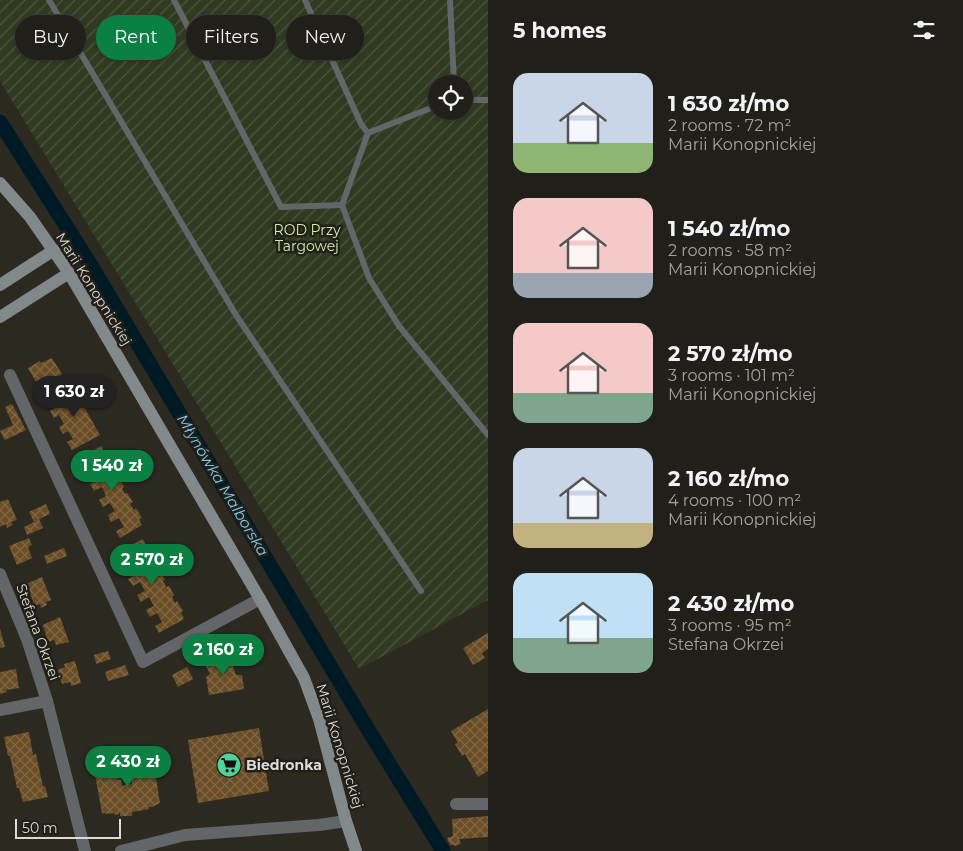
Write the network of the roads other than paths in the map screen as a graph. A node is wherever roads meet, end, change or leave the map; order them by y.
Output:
1 (49, 0) edge
2 (174, 0) edge
3 (305, 0) edge
4 (450, 0) edge
5 (454, 75) edge
6 (473, 100) edge
7 (488, 100) edge
8 (428, 109) edge
9 (368, 133) junction
10 (0, 183) edge
11 (342, 205) junction
12 (54, 250) junction
13 (69, 273) junction
14 (0, 285) edge
15 (0, 317) edge
16 (10, 375) dead end
17 (488, 435) edge
18 (0, 574) edge
19 (421, 592) dead end
20 (260, 599) junction
21 (47, 701) junction
22 (0, 710) edge
23 (456, 804) dead end
24 (488, 804) edge
25 (346, 821) junction
26 (85, 851) edge
27 (121, 851) edge
28 (356, 851) edge

1 - 19 lane
2 - 11 lane
3 - 9 lane
4 - 5 lane
6 - 7 lane
8 - 9 lane
9 - 11 lane
10 - 12 street, Marii Konopnickiej
11 - 17 lane
12 - 13 street, Marii Konopnickiej
12 - 14 street
13 - 15 street
13 - 20 street, Marii Konopnickiej
16 - 20 street
18 - 21 street, Stefana Okrzei
20 - 25 street, Marii Konopnickiej
21 - 22 street, Stefana Okrzei
21 - 26 street, Stefana Okrzei
23 - 24 street
25 - 27 street
25 - 28 street, Marii Konopnickiej

